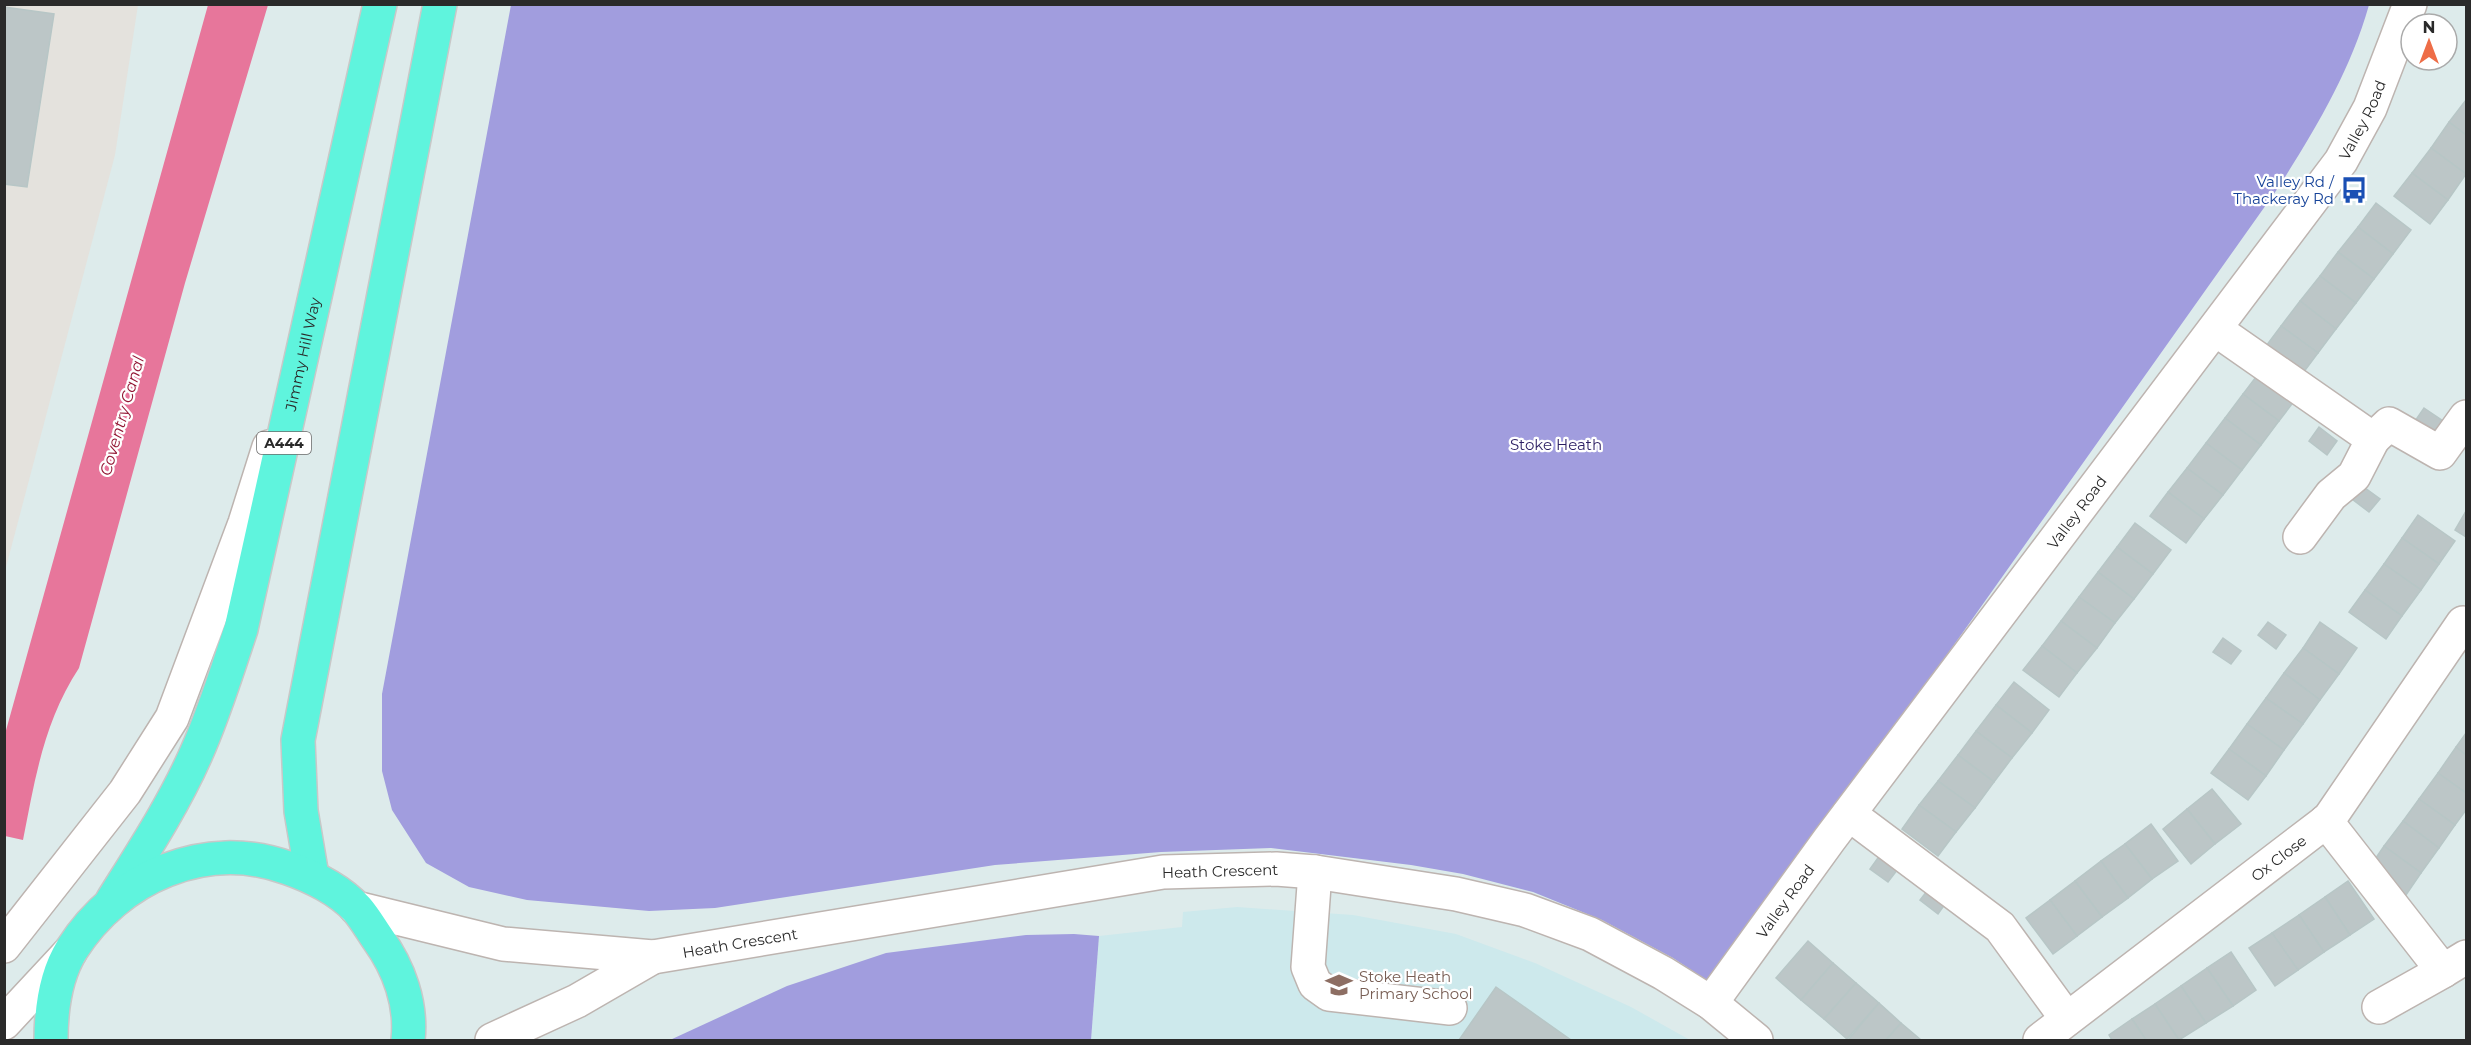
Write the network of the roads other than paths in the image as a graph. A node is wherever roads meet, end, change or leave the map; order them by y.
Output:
1 (380, 4) edge
2 (440, 4) edge
3 (2410, 4) edge
4 (320, 282) junction
5 (2215, 329) junction
6 (2466, 417) edge
7 (2373, 439) junction
8 (2300, 537) dead end
9 (2463, 623) dead end
10 (1849, 814) junction
11 (2326, 821) junction
12 (1315, 872) junction
13 (312, 876) junction
14 (112, 901) junction
15 (356, 908) junction
16 (4, 946) edge
17 (72, 950) junction
18 (653, 957) junction
19 (2455, 964) edge
20 (1711, 1004) junction
21 (2379, 1006) dead end
22 (1450, 1008) dead end
23 (2067, 1020) junction
24 (4, 1023) edge
25 (51, 1041) edge
26 (408, 1041) edge
27 (492, 1041) edge
28 (1756, 1041) edge
29 (2040, 1041) edge

1 - 4 highway, Jimmy Hill Way / A444
2 - 13 highway
3 - 5 street, Valley Road
4 - 14 highway, Jimmy Hill Way / A444
4 - 16 street
5 - 7 street
5 - 10 street, Valley Road
6 - 7 street
7 - 8 street
9 - 11 street, Ox Close
10 - 20 street, Valley Road
10 - 23 street
11 - 19 street
11 - 23 street, Ox Close
12 - 18 street, Heath Crescent
12 - 20 street, Heath Crescent
12 - 22 street
13 - 14 highway
13 - 15 highway
14 - 17 highway
15 - 18 street, Heath Crescent
15 - 26 highway
17 - 24 street
17 - 25 highway
18 - 27 street, Heath Crescent
19 - 21 street
20 - 28 street, Heath Crescent
23 - 29 street, Ox Close

